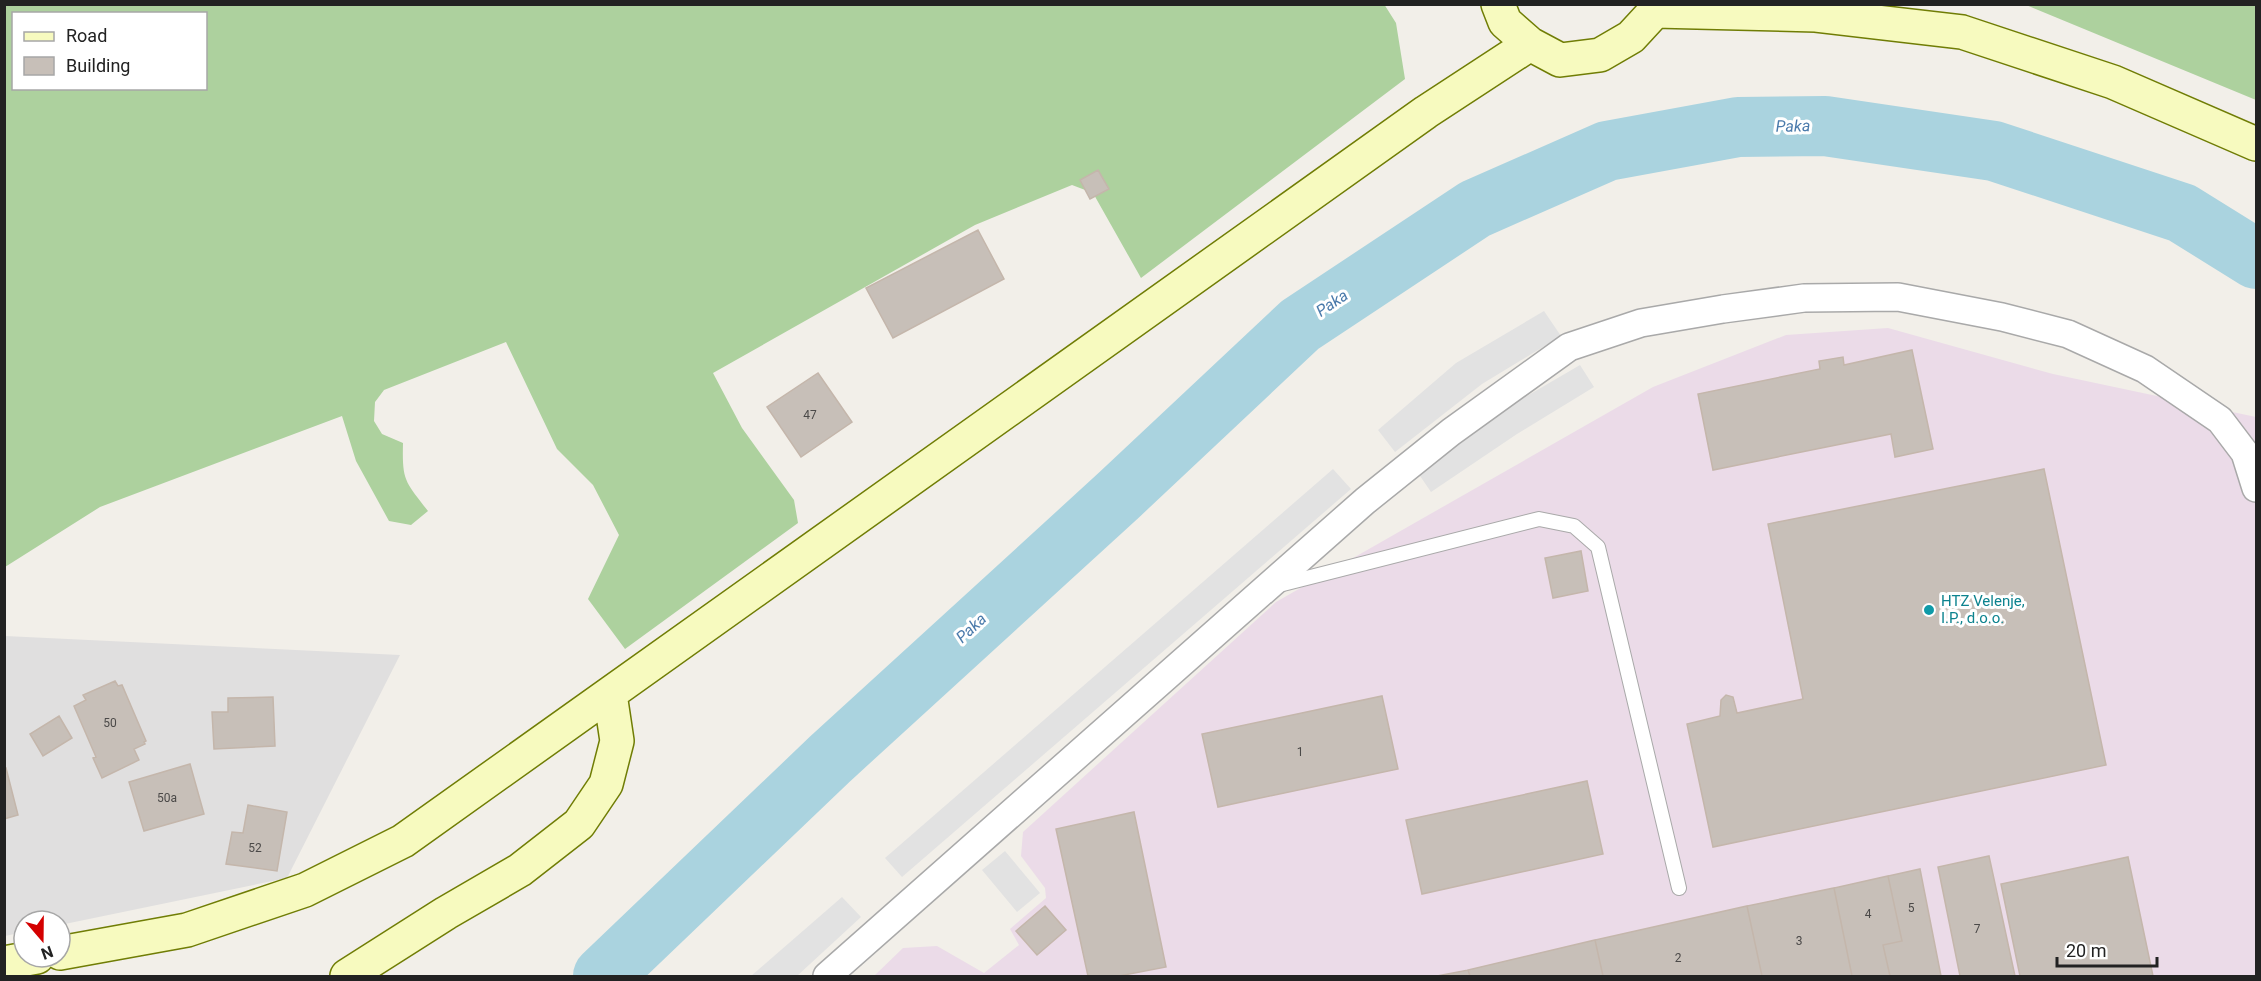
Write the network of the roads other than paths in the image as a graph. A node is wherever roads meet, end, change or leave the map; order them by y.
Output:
1 (1498, 4) edge
2 (1656, 8) edge
3 (1530, 44) junction
4 (2256, 144) edge
5 (2256, 488) edge
6 (1265, 588) junction
7 (610, 694) junction
8 (1679, 888) dead end
9 (72, 951) edge
10 (347, 976) edge
11 (827, 976) edge

1 - 3 main road
2 - 3 main road
2 - 4 main road
3 - 7 main road
5 - 6 street
6 - 8 lane
6 - 11 street
7 - 9 main road
7 - 10 main road

